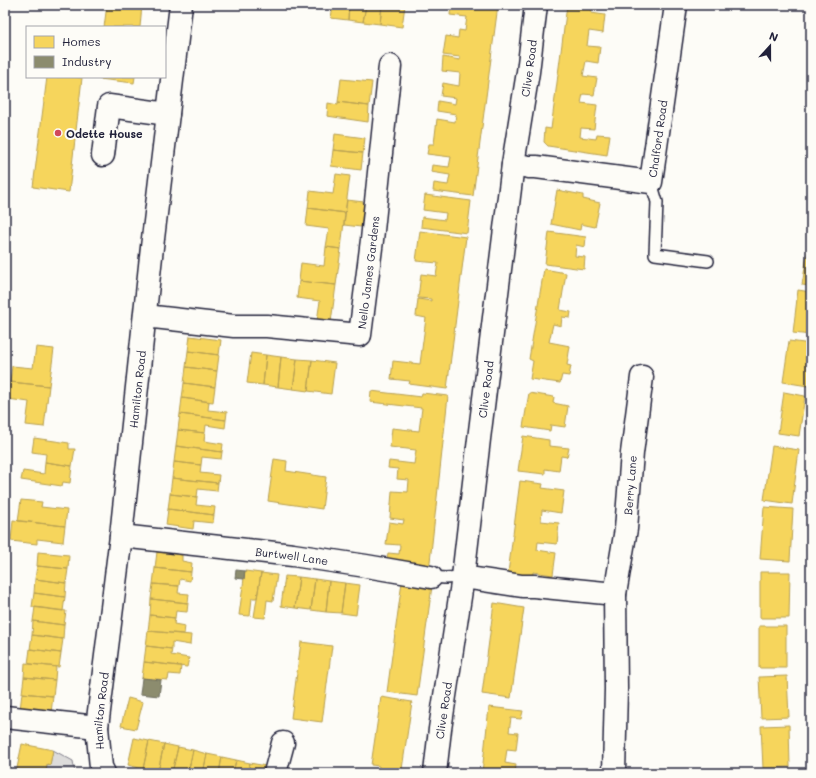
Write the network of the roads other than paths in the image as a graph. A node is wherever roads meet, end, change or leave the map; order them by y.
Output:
1 (181, 5) edge
2 (536, 5) edge
3 (676, 5) edge
4 (390, 66) dead end
5 (168, 114) junction
6 (103, 155) dead end
7 (513, 164) junction
8 (651, 182) junction
9 (708, 261) dead end
10 (145, 316) junction
11 (642, 377) dead end
12 (121, 536) junction
13 (431, 577) joint
14 (463, 578) junction
15 (615, 594) junction
16 (5, 717) edge
17 (97, 727) junction
18 (283, 743) dead end
19 (104, 773) edge
20 (275, 773) edge
21 (435, 773) edge
22 (614, 773) edge

1 - 5 street, Hamilton Road
2 - 7 street, Clive Road
3 - 8 street, Chalford Road
4 - 10 street, Nello James Gardens
5 - 6 street
5 - 10 street, Hamilton Road
7 - 8 street, Chalford Road
7 - 14 street, Clive Road
8 - 9 lane
10 - 12 street, Hamilton Road
11 - 15 street, Berry Lane
12 - 13 street, Burtwell Lane
12 - 17 street, Hamilton Road
13 - 14 lane, Burtwell Lane
14 - 15 street
14 - 21 street, Clive Road
15 - 22 street, Berry Lane
16 - 17 street
17 - 19 street, Hamilton Road
18 - 20 street

